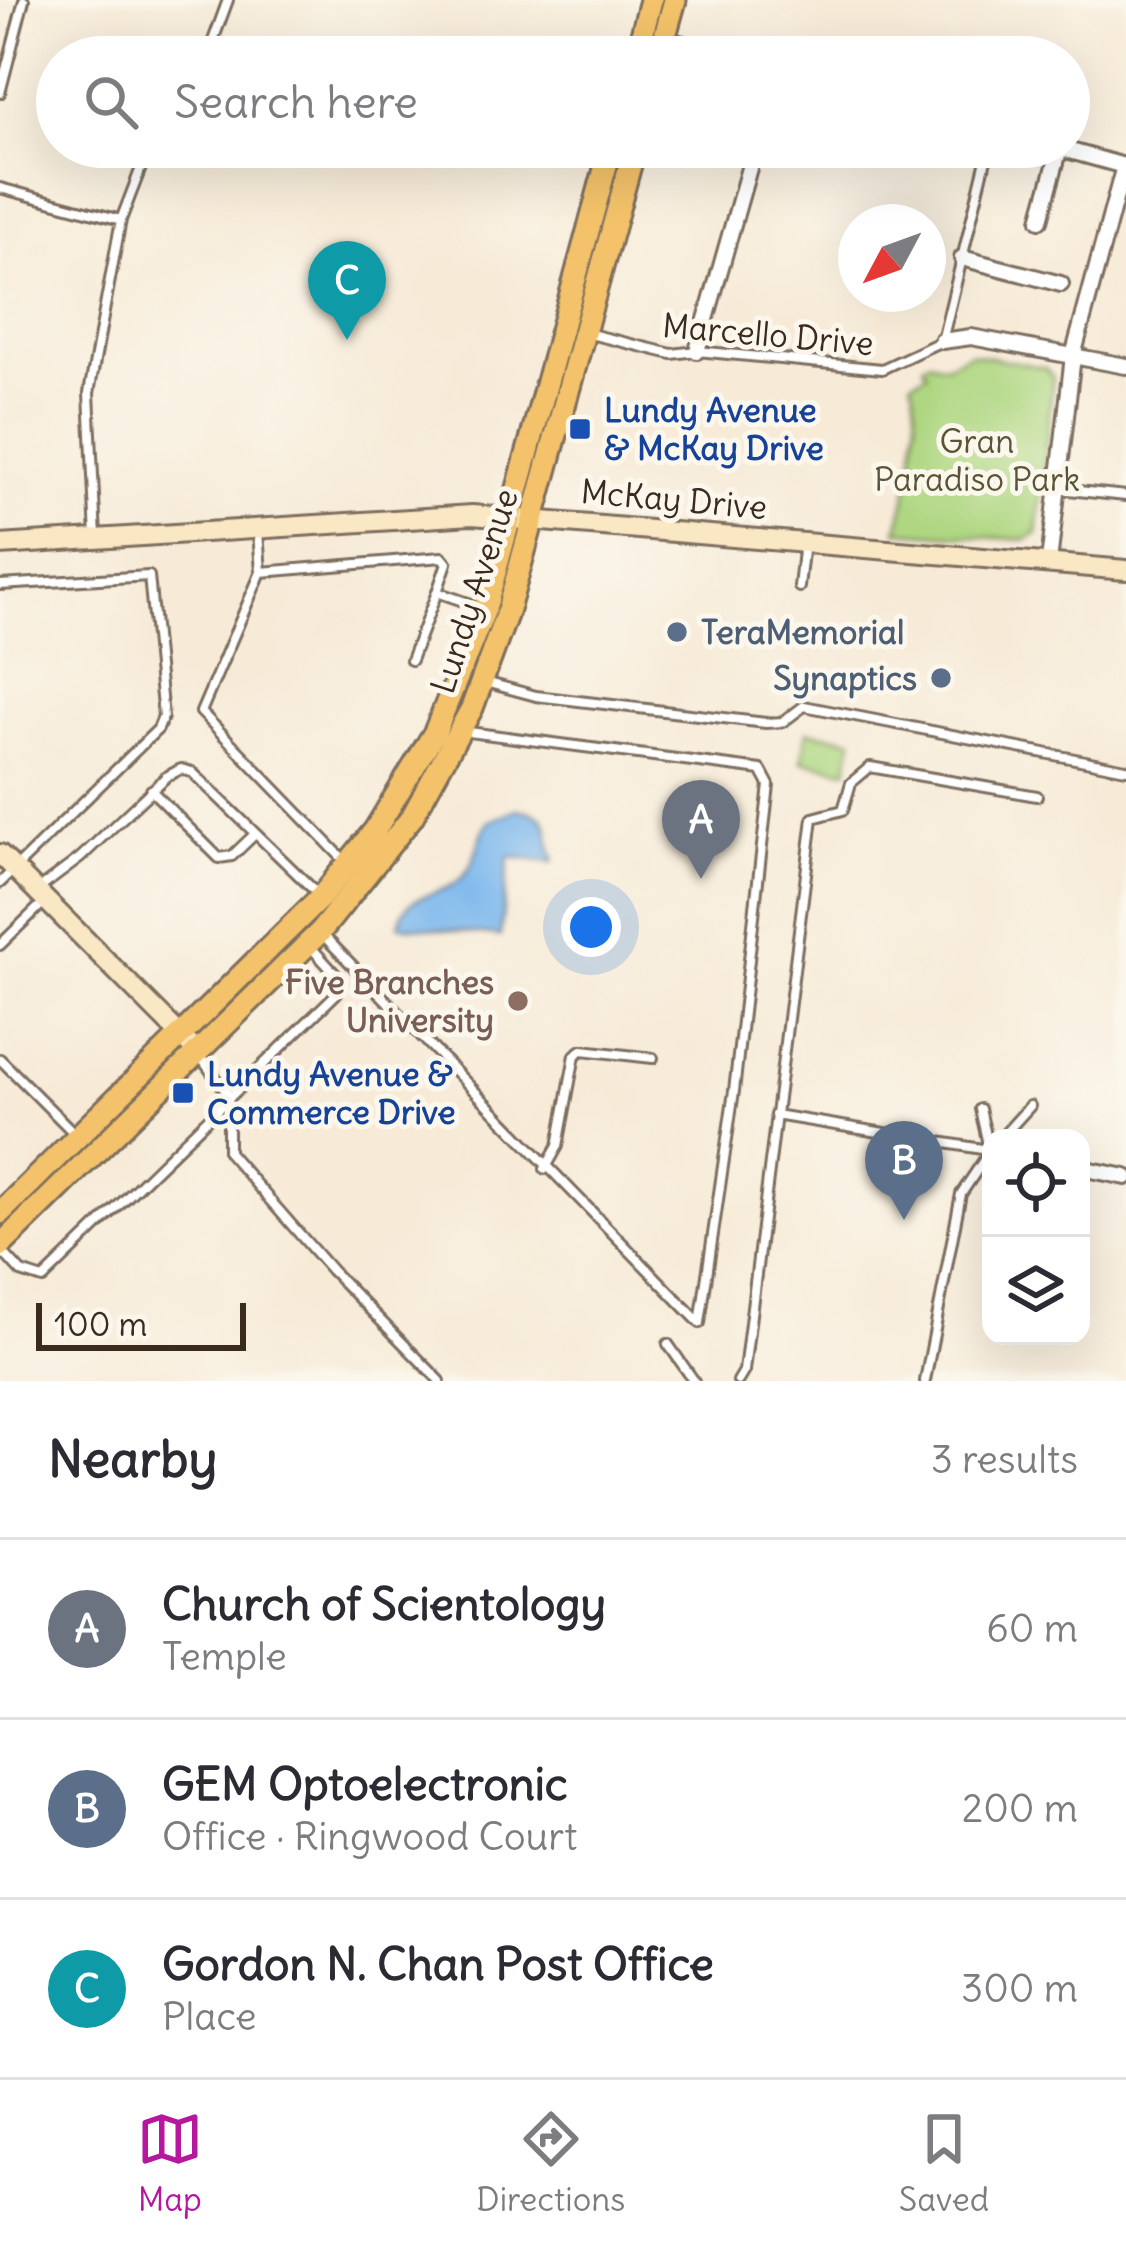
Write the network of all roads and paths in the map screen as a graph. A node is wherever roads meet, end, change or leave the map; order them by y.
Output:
1 (24, 0) edge
2 (228, 0) edge
3 (651, 0) edge
4 (675, 0) edge
5 (215, 36) edge
6 (642, 36) edge
7 (665, 36) edge
8 (0, 93) edge
9 (1090, 156) edge
10 (1124, 166) edge
11 (141, 168) edge
12 (605, 168) edge
13 (619, 168) edge
14 (629, 168) edge
15 (749, 168) edge
16 (984, 168) edge
17 (1053, 168) edge
18 (0, 188) edge
19 (615, 219) junction
20 (121, 220) junction
21 (1040, 220) dead end
22 (962, 258) junction
23 (1061, 284) dead end
24 (585, 333) junction
25 (942, 340) junction
26 (697, 351) junction
27 (1073, 356) junction
28 (1126, 366) edge
29 (1057, 489) junction
30 (1126, 496) edge
31 (510, 516) junction
32 (534, 518) junction
33 (257, 529) junction
34 (97, 539) junction
35 (804, 540) junction
36 (0, 545) edge
37 (1049, 562) junction
38 (1126, 570) edge
39 (261, 572) junction
40 (0, 585) edge
41 (799, 587) dead end
42 (436, 592) junction
43 (484, 609) junction
44 (410, 660) dead end
45 (483, 682) junction
46 (461, 731) junction
47 (1126, 769) edge
48 (151, 790) junction
49 (1037, 796) dead end
50 (255, 834) junction
51 (0, 854) edge
52 (349, 864) junction
53 (7, 876) edge
54 (41, 896) junction
55 (321, 897) junction
56 (314, 938) junction
57 (0, 945) edge
58 (180, 1036) junction
59 (197, 1052) junction
60 (653, 1058) dead end
61 (0, 1059) edge
62 (228, 1094) junction
63 (1030, 1106) dead end
64 (980, 1109) dead end
65 (775, 1115) junction
66 (985, 1129) edge
67 (1009, 1129) edge
68 (77, 1137) junction
69 (982, 1149) edge
70 (982, 1164) edge
71 (545, 1169) junction
72 (1090, 1170) edge
73 (1126, 1177) edge
74 (0, 1213) edge
75 (0, 1247) edge
76 (668, 1344) dead end
77 (440, 1381) edge
78 (694, 1381) edge
79 (738, 1381) edge
80 (925, 1381) edge

1 - 8 lane
2 - 5 lane
3 - 6 main road
4 - 7 main road
9 - 10 street
10 - 27 street
11 - 20 lane
12 - 31 main road, Lundy Avenue
13 - 19 main road
14 - 19 main road, Lundy Avenue
15 - 26 street
16 - 22 lane
17 - 21 street
18 - 20 lane
19 - 24 main road, Lundy Avenue
20 - 34 lane
22 - 23 street
22 - 25 lane
24 - 26 lane, Marcello Drive
24 - 32 main road, Lundy Avenue
25 - 26 lane, Marcello Drive
25 - 27 street
27 - 28 street
27 - 29 street
29 - 30 lane
29 - 37 street
31 - 32 street, McKay Drive
31 - 33 street, McKay Drive
31 - 43 main road, Lundy Avenue
32 - 35 street, McKay Drive
32 - 45 main road, Lundy Avenue
33 - 34 street, McKay Drive
33 - 39 lane
34 - 36 street, McKay Drive
35 - 37 street, McKay Drive
35 - 41 lane
37 - 38 street, McKay Drive
39 - 42 lane
39 - 52 lane
40 - 53 lane
42 - 43 lane
42 - 44 lane
43 - 52 main road, Lundy Avenue
45 - 46 main road, Lundy Avenue
45 - 47 lane
46 - 56 main road, Lundy Avenue
46 - 71 lane
48 - 50 lane
48 - 50 lane
48 - 54 lane
49 - 65 lane
50 - 55 lane
51 - 53 street
52 - 55 main road, Lundy Avenue
53 - 54 street
54 - 57 lane
54 - 58 street
55 - 58 main road, Lundy Avenue
56 - 59 main road, Lundy Avenue
56 - 62 lane
56 - 71 lane
58 - 59 street
58 - 68 main road, Lundy Avenue
59 - 62 lane
59 - 75 main road, Lundy Avenue
60 - 71 lane
61 - 68 lane
62 - 75 lane
62 - 77 lane
63 - 67 lane
64 - 66 lane
65 - 69 lane
65 - 79 lane
68 - 74 main road, Lundy Avenue
70 - 80 lane
72 - 73 street
76 - 78 lane

